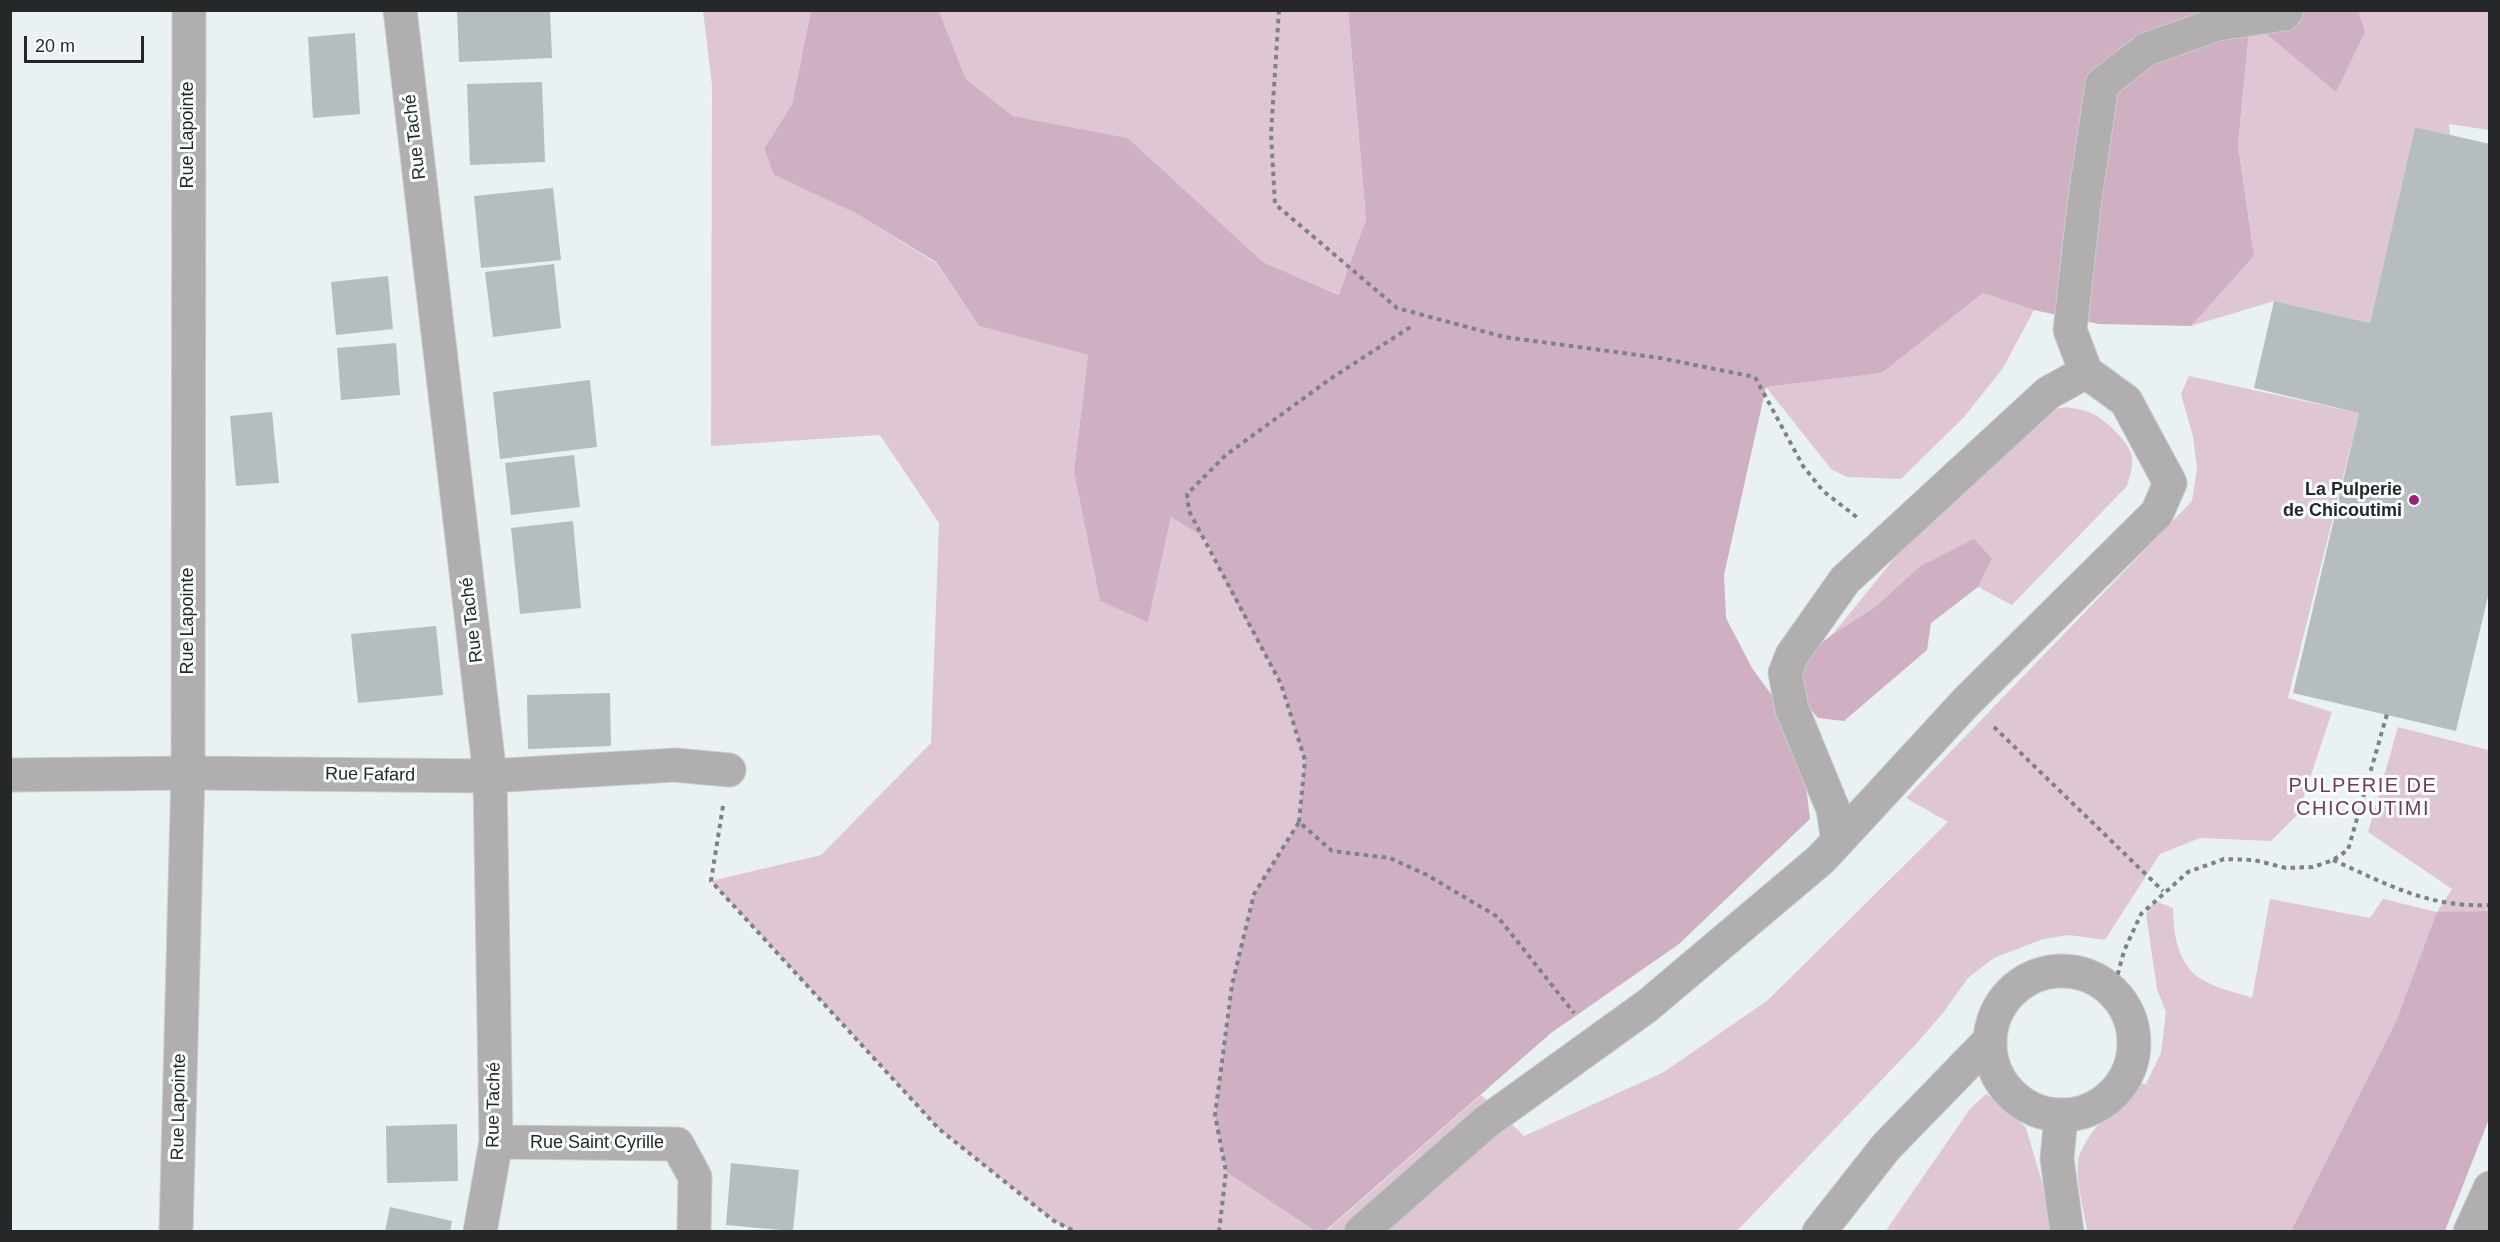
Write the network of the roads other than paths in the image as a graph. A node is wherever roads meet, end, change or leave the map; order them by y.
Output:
1 (189, 10) edge
2 (400, 10) edge
3 (2287, 10) edge
4 (2086, 372) junction
5 (729, 770) road end
6 (188, 773) junction
7 (10, 776) edge
8 (490, 776) junction
9 (1838, 841) junction
10 (1990, 1040) junction
11 (2061, 1116) junction
12 (496, 1142) junction
13 (2490, 1188) edge
14 (176, 1232) edge
15 (480, 1232) edge
16 (694, 1232) edge
17 (1361, 1232) edge
18 (1819, 1232) edge
19 (2067, 1232) edge
20 (2470, 1232) edge

1 - 6 street, Rue Lapointe
2 - 8 street, Rue Taché
3 - 4 street
4 - 9 street
4 - 9 street
5 - 8 street, Rue Fafard
6 - 7 street, Rue Fafard
6 - 8 street, Rue Fafard
6 - 14 street, Rue Lapointe
8 - 12 street, Rue Taché
9 - 17 street
10 - 11 street
10 - 11 street
10 - 18 street
11 - 19 street
12 - 15 street, Rue Taché
12 - 16 street, Rue Saint Cyrille
13 - 20 street

